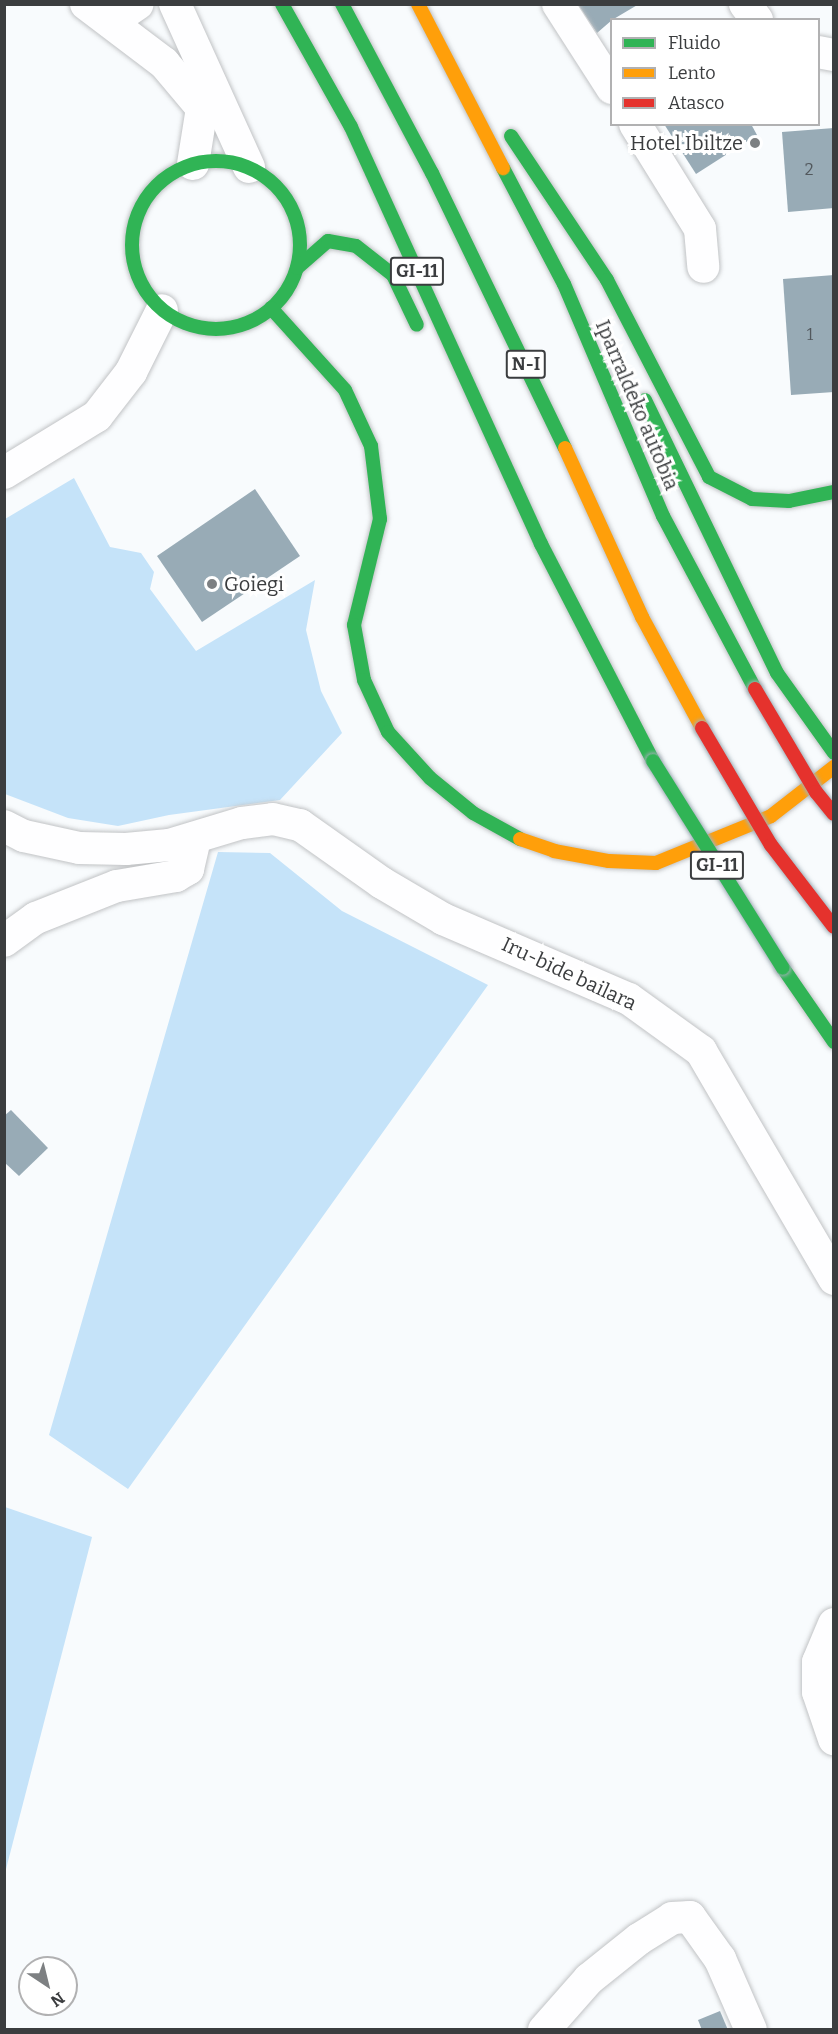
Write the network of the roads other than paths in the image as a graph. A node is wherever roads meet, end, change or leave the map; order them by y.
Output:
1 (86, 4) edge
2 (138, 4) edge
3 (173, 4) edge
4 (282, 4) edge
5 (342, 4) edge
6 (418, 4) edge
7 (426, 4) edge
8 (558, 4) edge
9 (745, 4) edge
10 (756, 18) edge
11 (111, 22) junction
12 (476, 82) dead end
13 (610, 85) edge
14 (202, 108) junction
15 (501, 121) dead end
16 (636, 126) edge
17 (193, 164) junction
18 (249, 167) junction
19 (538, 179) junction
20 (703, 267) dead end
21 (297, 268) junction
22 (585, 276) dead end
23 (271, 308) junction
24 (162, 309) junction
25 (425, 340) dead end
26 (637, 384) dead end
27 (4, 473) edge
28 (834, 492) edge
29 (504, 500) dead end
30 (541, 544) junction
31 (834, 753) edge
32 (834, 767) edge
33 (834, 814) edge
34 (4, 826) edge
35 (195, 837) junction
36 (834, 927) edge
37 (4, 941) edge
38 (834, 1042) edge
39 (834, 1279) edge
40 (834, 1624) edge
41 (834, 1739) edge
42 (544, 2030) edge
43 (752, 2030) edge

1 - 11 street
2 - 11 street
3 - 14 street
3 - 18 street
4 - 30 main road, GI-11
5 - 36 main road, N-I, bridge
6 - 33 main road, Iparraldeko autobia, bridge
7 - 12 main road
8 - 13 street
9 - 10 street
11 - 14 street
14 - 17 street
15 - 19 main road
16 - 20 street
17 - 18 main road
17 - 24 main road
18 - 21 main road
19 - 22 main road
19 - 28 main road
21 - 23 main road
21 - 25 main road
23 - 24 main road
23 - 32 main road
24 - 27 street
26 - 31 main road
29 - 30 main road
30 - 38 main road, GI-11, bridge
34 - 35 street, Iru-bide bailara
35 - 37 street
35 - 39 street, Iru-bide bailara
40 - 41 street
42 - 43 street

